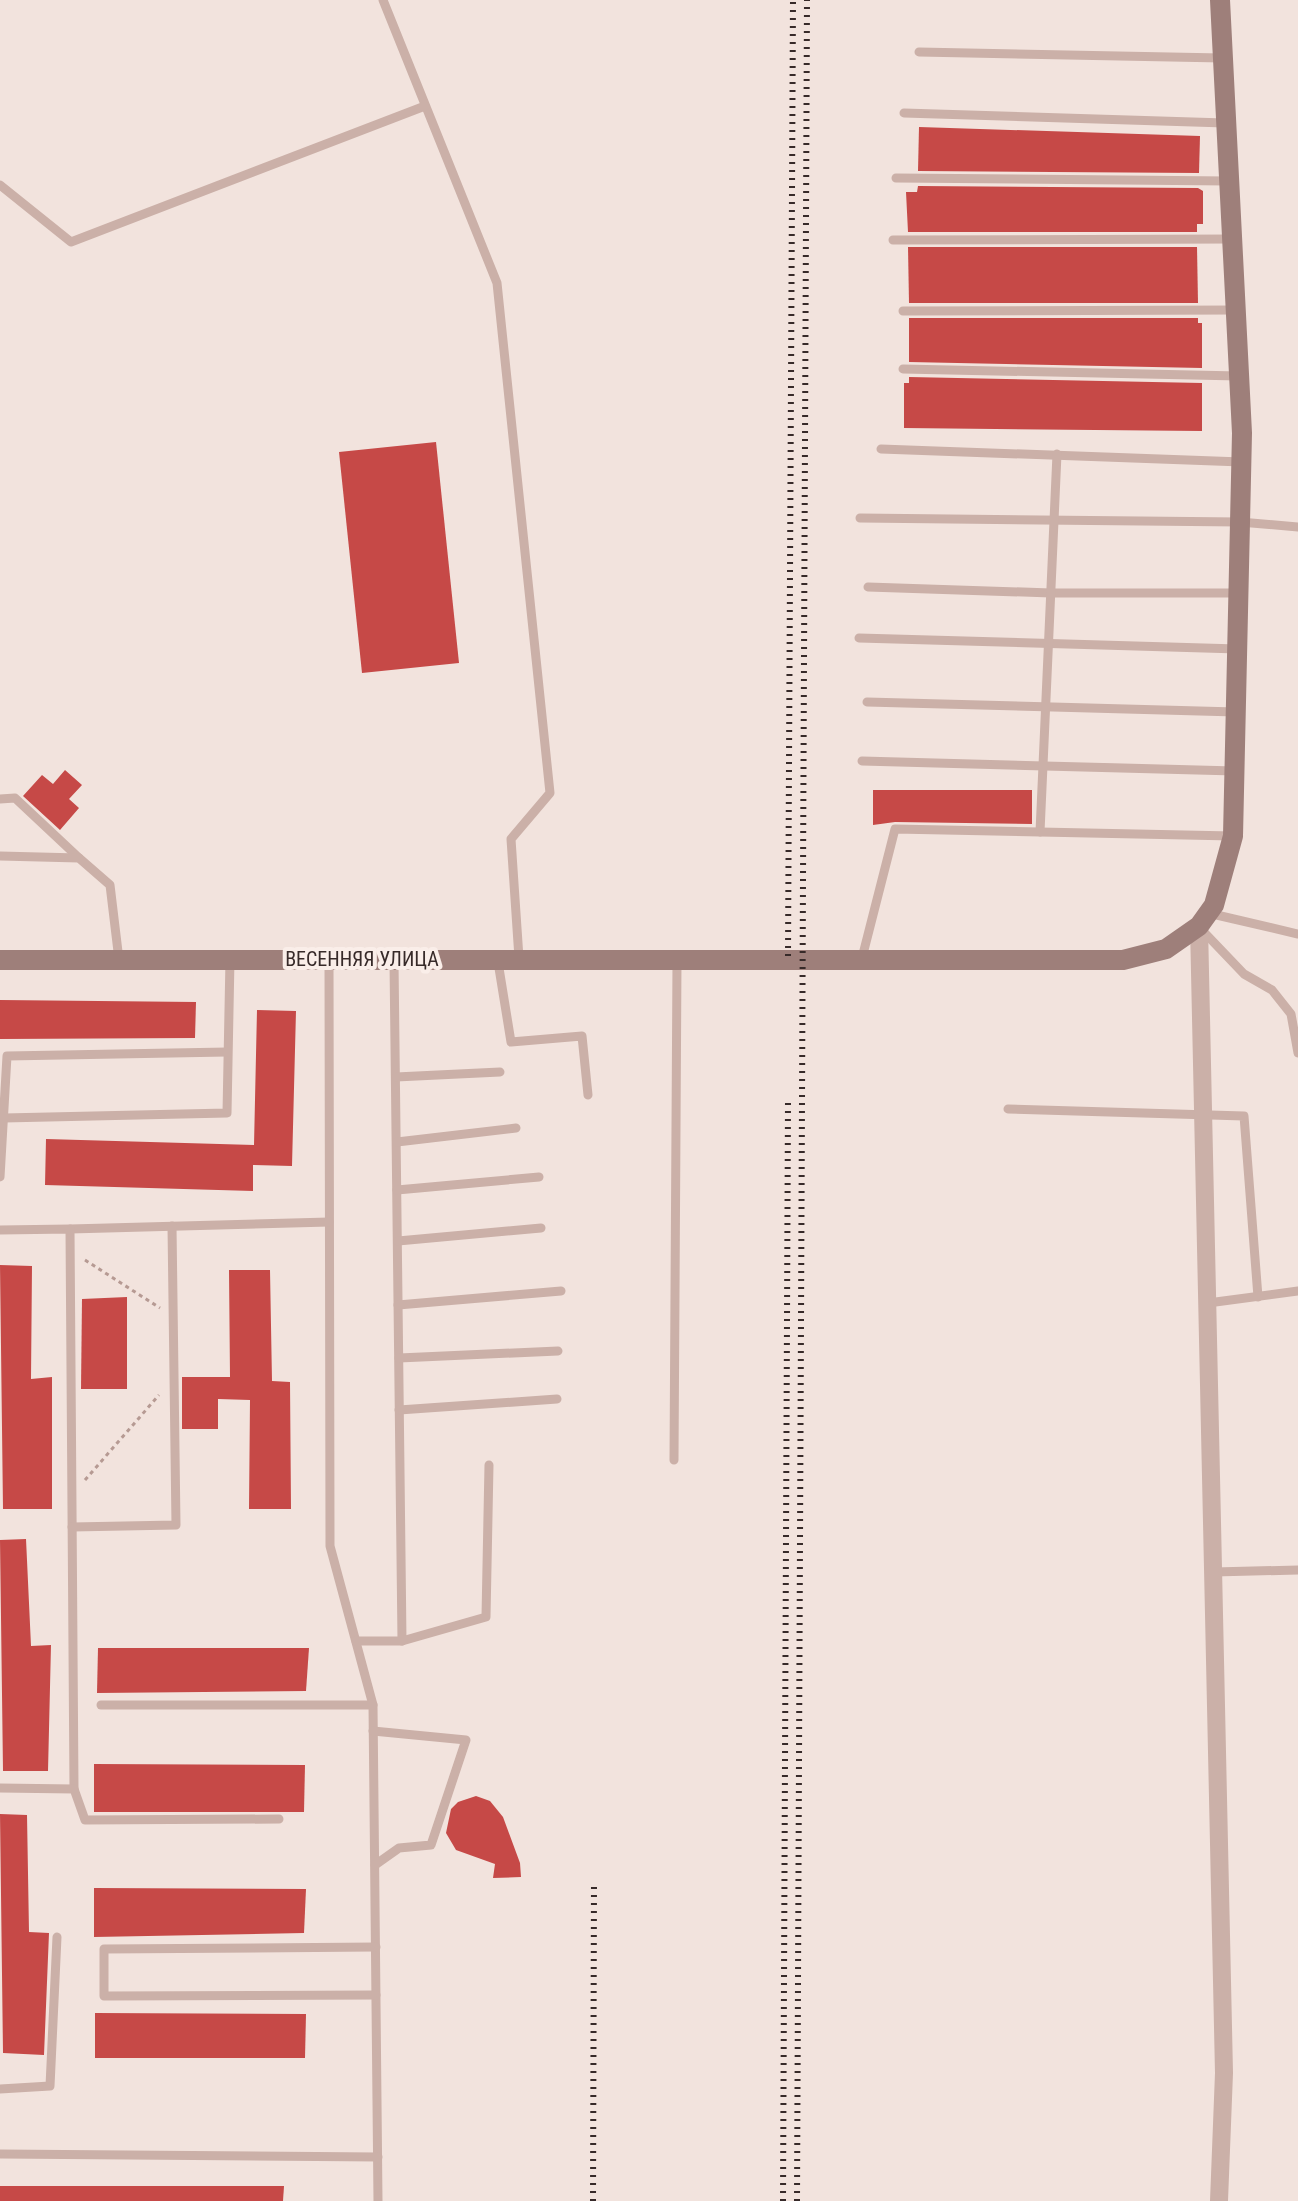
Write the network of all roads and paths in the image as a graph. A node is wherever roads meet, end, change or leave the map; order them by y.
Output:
1 (383, 0) edge
2 (1220, 0) edge
3 (919, 52) dead end
4 (1222, 58) junction
5 (425, 106) junction
6 (904, 113) dead end
7 (1225, 123) junction
8 (896, 178) dead end
9 (1228, 181) junction
10 (0, 185) edge
11 (1232, 239) junction
12 (893, 240) dead end
13 (1235, 310) junction
14 (903, 311) dead end
15 (903, 369) dead end
16 (1239, 376) junction
17 (881, 449) dead end
18 (1057, 454) junction
19 (1242, 462) junction
20 (860, 518) dead end
21 (1054, 521) junction
22 (1240, 522) junction
23 (1298, 527) edge
24 (868, 587) dead end
25 (1051, 593) junction
26 (1239, 593) junction
27 (859, 638) dead end
28 (1049, 642) junction
29 (1238, 649) junction
30 (867, 702) dead end
31 (1046, 704) junction
32 (1236, 712) junction
33 (862, 761) dead end
34 (1043, 766) junction
35 (1235, 771) junction
36 (0, 799) edge
37 (1040, 832) junction
38 (1233, 836) junction
39 (0, 856) edge
40 (79, 858) junction
41 (1203, 920) junction
42 (1298, 934) edge
43 (677, 957) junction
44 (498, 958) junction
45 (519, 958) junction
46 (862, 958) junction
47 (230, 959) junction
48 (329, 959) junction
49 (394, 959) junction
50 (0, 960) edge
51 (119, 960) junction
52 (227, 1052) junction
53 (1298, 1053) edge
54 (500, 1072) dead end
55 (396, 1077) junction
56 (588, 1095) dead end
57 (1008, 1109) dead end
58 (1203, 1114) junction
59 (4, 1118) junction
60 (516, 1128) dead end
61 (397, 1142) junction
62 (0, 1177) edge
63 (539, 1177) dead end
64 (397, 1190) junction
65 (329, 1222) junction
66 (172, 1226) junction
67 (541, 1228) dead end
68 (70, 1229) junction
69 (0, 1230) edge
70 (398, 1241) junction
71 (70, 1250) junction
72 (561, 1291) dead end
73 (1298, 1291) edge
74 (1258, 1297) junction
75 (1208, 1303) junction
76 (398, 1305) junction
77 (173, 1316) junction
78 (558, 1351) dead end
79 (399, 1358) junction
80 (174, 1377) junction
81 (557, 1399) dead end
82 (399, 1410) junction
83 (674, 1460) dead end
84 (489, 1465) dead end
85 (71, 1496) junction
86 (72, 1527) junction
87 (1298, 1570) edge
88 (1214, 1572) junction
89 (356, 1641) junction
90 (402, 1641) junction
91 (101, 1705) dead end
92 (373, 1705) junction
93 (373, 1731) junction
94 (0, 1788) edge
95 (74, 1789) junction
96 (279, 1819) dead end
97 (375, 1865) junction
98 (57, 1937) dead end
99 (376, 1947) junction
100 (376, 1995) junction
101 (0, 2089) edge
102 (0, 2154) edge
103 (378, 2157) junction
104 (378, 2201) edge
105 (1219, 2201) edge

1 - 5 lane
2 - 4 street
3 - 4 lane
4 - 7 street
5 - 10 lane
5 - 45 lane
6 - 7 lane
7 - 9 street
8 - 9 lane
9 - 11 street
11 - 12 lane
11 - 13 street
13 - 14 lane
13 - 16 street
15 - 16 lane
16 - 19 street
17 - 18 lane
18 - 19 lane
18 - 21 lane
19 - 22 street
20 - 21 lane
21 - 22 lane
21 - 25 lane
22 - 23 lane
22 - 26 street
24 - 25 lane
25 - 26 lane
25 - 28 lane
26 - 29 street
27 - 28 lane
28 - 29 lane
28 - 31 lane
29 - 32 street
30 - 31 lane
31 - 32 lane
31 - 34 lane
32 - 35 street
33 - 34 lane
34 - 35 lane
34 - 37 lane
35 - 38 street
36 - 40 lane
37 - 38 lane
37 - 46 lane
38 - 41 street
39 - 40 lane
40 - 51 lane
41 - 42 lane
41 - 46 street, ВЕСЕННЯЯ УЛИЦА
41 - 53 lane
41 - 58 street
43 - 45 street, ВЕСЕННЯЯ УЛИЦА
43 - 46 street, ВЕСЕННЯЯ УЛИЦА
43 - 83 lane
44 - 45 street, ВЕСЕННЯЯ УЛИЦА
44 - 49 street, ВЕСЕННЯЯ УЛИЦА
44 - 56 lane
47 - 48 street, ВЕСЕННЯЯ УЛИЦА
47 - 51 street, ВЕСЕННЯЯ УЛИЦА
47 - 52 lane
48 - 49 street, ВЕСЕННЯЯ УЛИЦА
48 - 65 lane
49 - 55 lane
50 - 51 street, ВЕСЕННЯЯ УЛИЦА
52 - 59 lane
52 - 59 lane
54 - 55 lane
55 - 61 lane
57 - 58 lane
58 - 74 lane
58 - 75 street
59 - 62 lane
60 - 61 lane
61 - 64 lane
63 - 64 lane
64 - 70 lane
65 - 66 lane
65 - 89 lane
66 - 68 lane
66 - 77 lane
67 - 70 lane
68 - 69 lane
68 - 71 lane
70 - 76 lane
71 - 77 path
71 - 85 lane
72 - 76 lane
73 - 74 lane
74 - 75 lane
75 - 88 street
76 - 79 lane
77 - 80 lane
78 - 79 lane
79 - 82 lane
80 - 85 path
80 - 86 lane
81 - 82 lane
82 - 90 lane
84 - 90 lane
85 - 86 lane
86 - 95 lane
87 - 88 lane
88 - 105 street
89 - 90 lane
89 - 92 lane
91 - 92 lane
92 - 93 lane
93 - 97 lane
93 - 97 lane
94 - 95 lane
95 - 96 lane
97 - 99 lane
98 - 101 lane
99 - 100 lane
99 - 100 lane
100 - 103 lane
102 - 103 lane
103 - 104 lane

